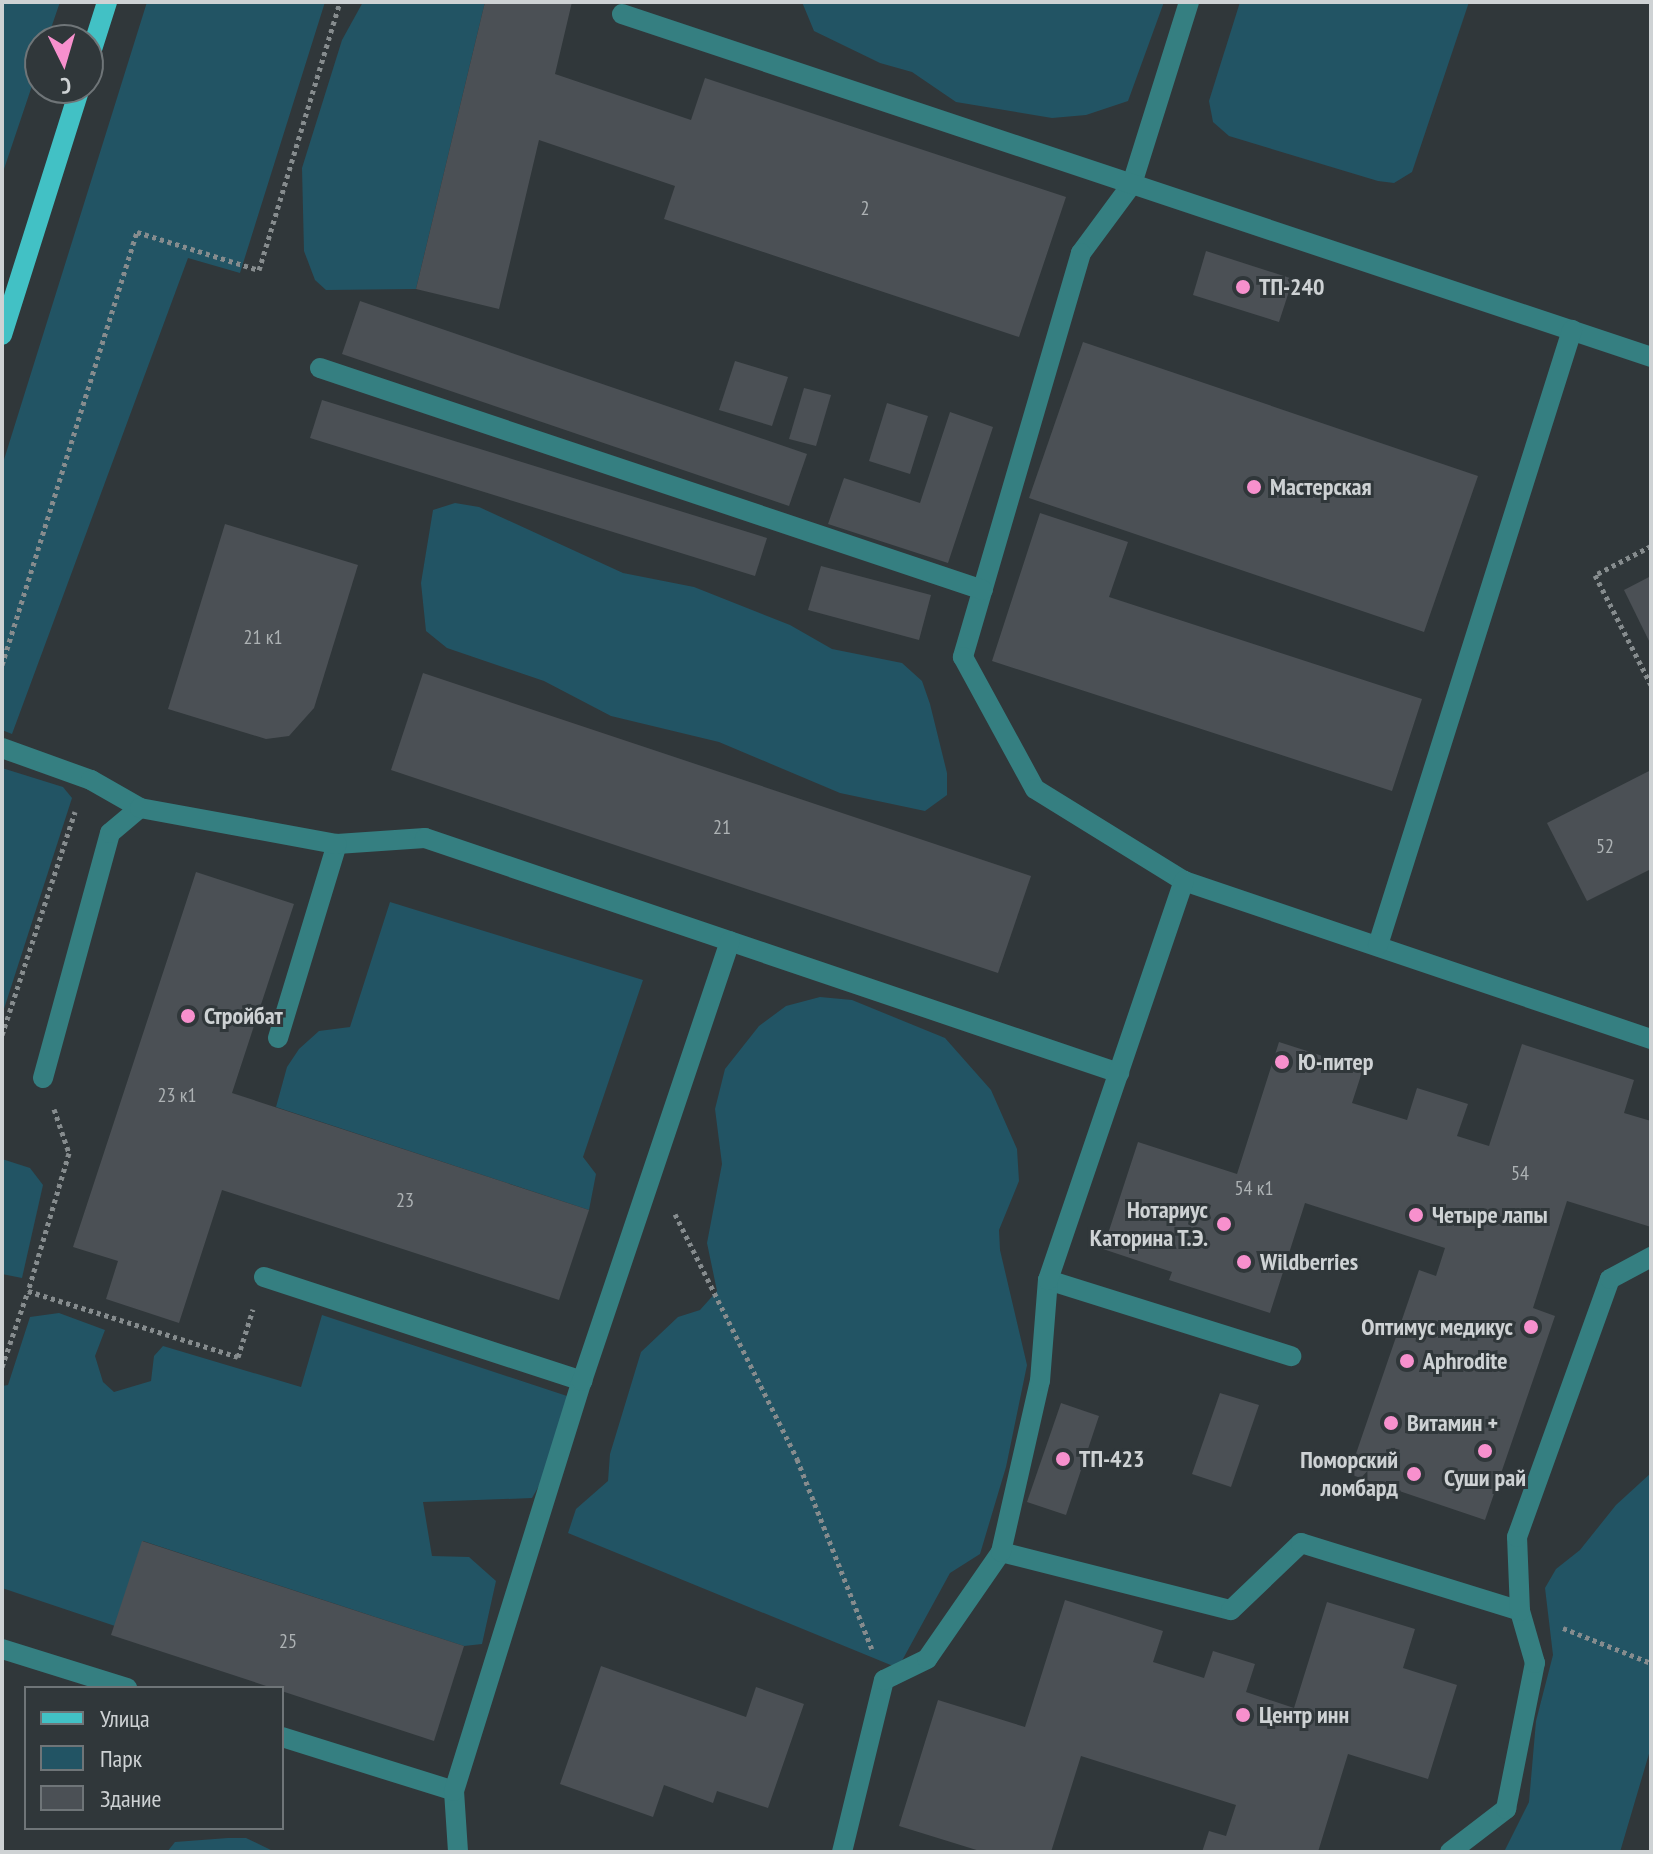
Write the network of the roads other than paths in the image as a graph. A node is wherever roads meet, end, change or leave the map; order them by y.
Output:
1 (107, 2) edge
2 (1189, 2) edge
3 (622, 14) dead end
4 (100, 24) edge
5 (75, 104) edge
6 (1132, 184) junction
7 (1572, 330) junction
8 (2, 335) edge
9 (1651, 357) edge
10 (320, 368) dead end
11 (983, 590) junction
12 (2, 748) edge
13 (140, 808) junction
14 (337, 844) junction
15 (1184, 881) junction
16 (730, 941) junction
17 (1378, 945) junction
18 (278, 1038) dead end
19 (1651, 1039) edge
20 (1119, 1073) junction
21 (43, 1078) road end
22 (1651, 1257) edge
23 (264, 1277) road end
24 (1048, 1280) junction
25 (1291, 1356) dead end
26 (582, 1381) junction
27 (1001, 1552) junction
28 (1520, 1611) junction
29 (2, 1649) edge
30 (121, 1686) edge
31 (284, 1738) edge
32 (454, 1791) junction
33 (458, 1852) edge
34 (842, 1852) edge
35 (1450, 1852) edge

1 - 4 main road
2 - 6 lane
3 - 6 lane
5 - 8 main road
6 - 7 lane
6 - 11 lane
7 - 9 lane
7 - 17 lane
10 - 11 lane
11 - 15 lane
12 - 13 lane
13 - 14 lane
13 - 21 lane
14 - 16 lane
14 - 18 lane
15 - 17 lane
15 - 20 lane
16 - 20 lane
16 - 26 lane
17 - 19 lane
20 - 24 lane
22 - 28 lane
23 - 26 lane
24 - 25 lane
24 - 27 lane
26 - 32 lane
27 - 28 lane
27 - 34 lane
28 - 35 lane
29 - 30 lane
31 - 32 lane
32 - 33 lane

